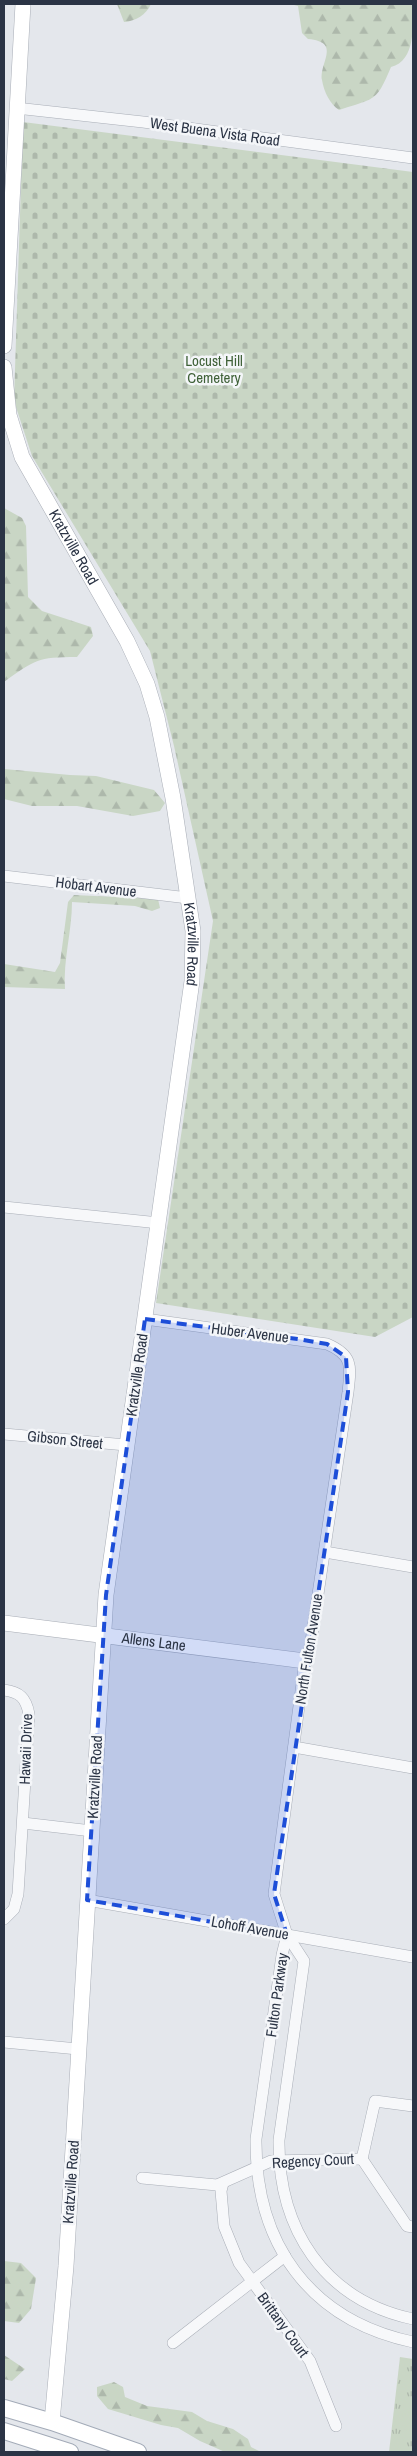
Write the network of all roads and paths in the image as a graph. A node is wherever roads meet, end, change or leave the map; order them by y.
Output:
1 (22, 4) edge
2 (16, 108) junction
3 (413, 158) edge
4 (4, 346) edge
5 (4, 367) edge
6 (4, 876) edge
7 (188, 898) junction
8 (4, 1207) edge
9 (159, 1223) junction
10 (145, 1319) junction
11 (349, 1362) joint
12 (4, 1434) edge
13 (126, 1445) junction
14 (325, 1552) junction
15 (413, 1567) edge
16 (4, 1623) edge
17 (103, 1635) junction
18 (306, 1661) junction
19 (4, 1690) edge
20 (294, 1747) junction
21 (413, 1768) edge
22 (23, 1823) junction
23 (92, 1831) junction
24 (87, 1900) junction
25 (4, 1919) edge
26 (287, 1935) junction
27 (413, 1957) edge
28 (4, 2042) edge
29 (78, 2049) junction
30 (413, 2106) edge
31 (362, 2159) junction
32 (279, 2161) junction
33 (257, 2168) junction
34 (142, 2178) dead end
35 (223, 2183) junction
36 (413, 2227) edge
37 (285, 2256) junction
38 (251, 2281) junction
39 (413, 2319) edge
40 (413, 2342) edge
41 (173, 2343) dead end
42 (4, 2408) edge
43 (52, 2422) junction
44 (336, 2426) dead end
45 (4, 2431) edge
46 (50, 2449) edge
47 (70, 2452) edge
48 (138, 2452) edge

1 - 2 main road
2 - 3 street, West Buena Vista Road
2 - 4 main road
5 - 7 main road, Kratzville Road
6 - 7 street, Hobart Avenue
7 - 9 main road, Kratzville Road
8 - 9 street
9 - 10 main road, Kratzville Road
10 - 11 street, Huber Avenue
10 - 13 main road, Kratzville Road
11 - 14 street, North Fulton Avenue
12 - 13 street, Gibson Street
13 - 17 main road, Kratzville Road
14 - 15 street
14 - 18 street, North Fulton Avenue
16 - 17 main road, Allens Lane
17 - 18 main road, Allens Lane
17 - 23 main road, Kratzville Road
18 - 20 street, North Fulton Avenue
19 - 22 street, Hawaii Drive
20 - 21 street
20 - 26 street, North Fulton Avenue
22 - 23 street
22 - 25 street, Hawaii Drive
23 - 24 main road, Kratzville Road
24 - 26 street, Lohoff Avenue
24 - 29 main road, Kratzville Road
26 - 27 street, Lohoff Avenue
26 - 32 street, Fulton Parkway
26 - 33 street, Fulton Parkway
28 - 29 street
29 - 43 main road, Kratzville Road
30 - 31 street, Regency Court
31 - 32 street, Regency Court
31 - 36 street
32 - 33 street, Regency Court
32 - 39 street, Fulton Parkway
33 - 35 street, Regency Court
33 - 37 street, Fulton Parkway
34 - 35 street
35 - 38 street, Brittany Court
37 - 38 street
37 - 40 street, Fulton Parkway
38 - 41 street
38 - 44 street, Brittany Court
42 - 43 main road
43 - 46 main road
43 - 48 main road
45 - 46 main road
46 - 47 main road

